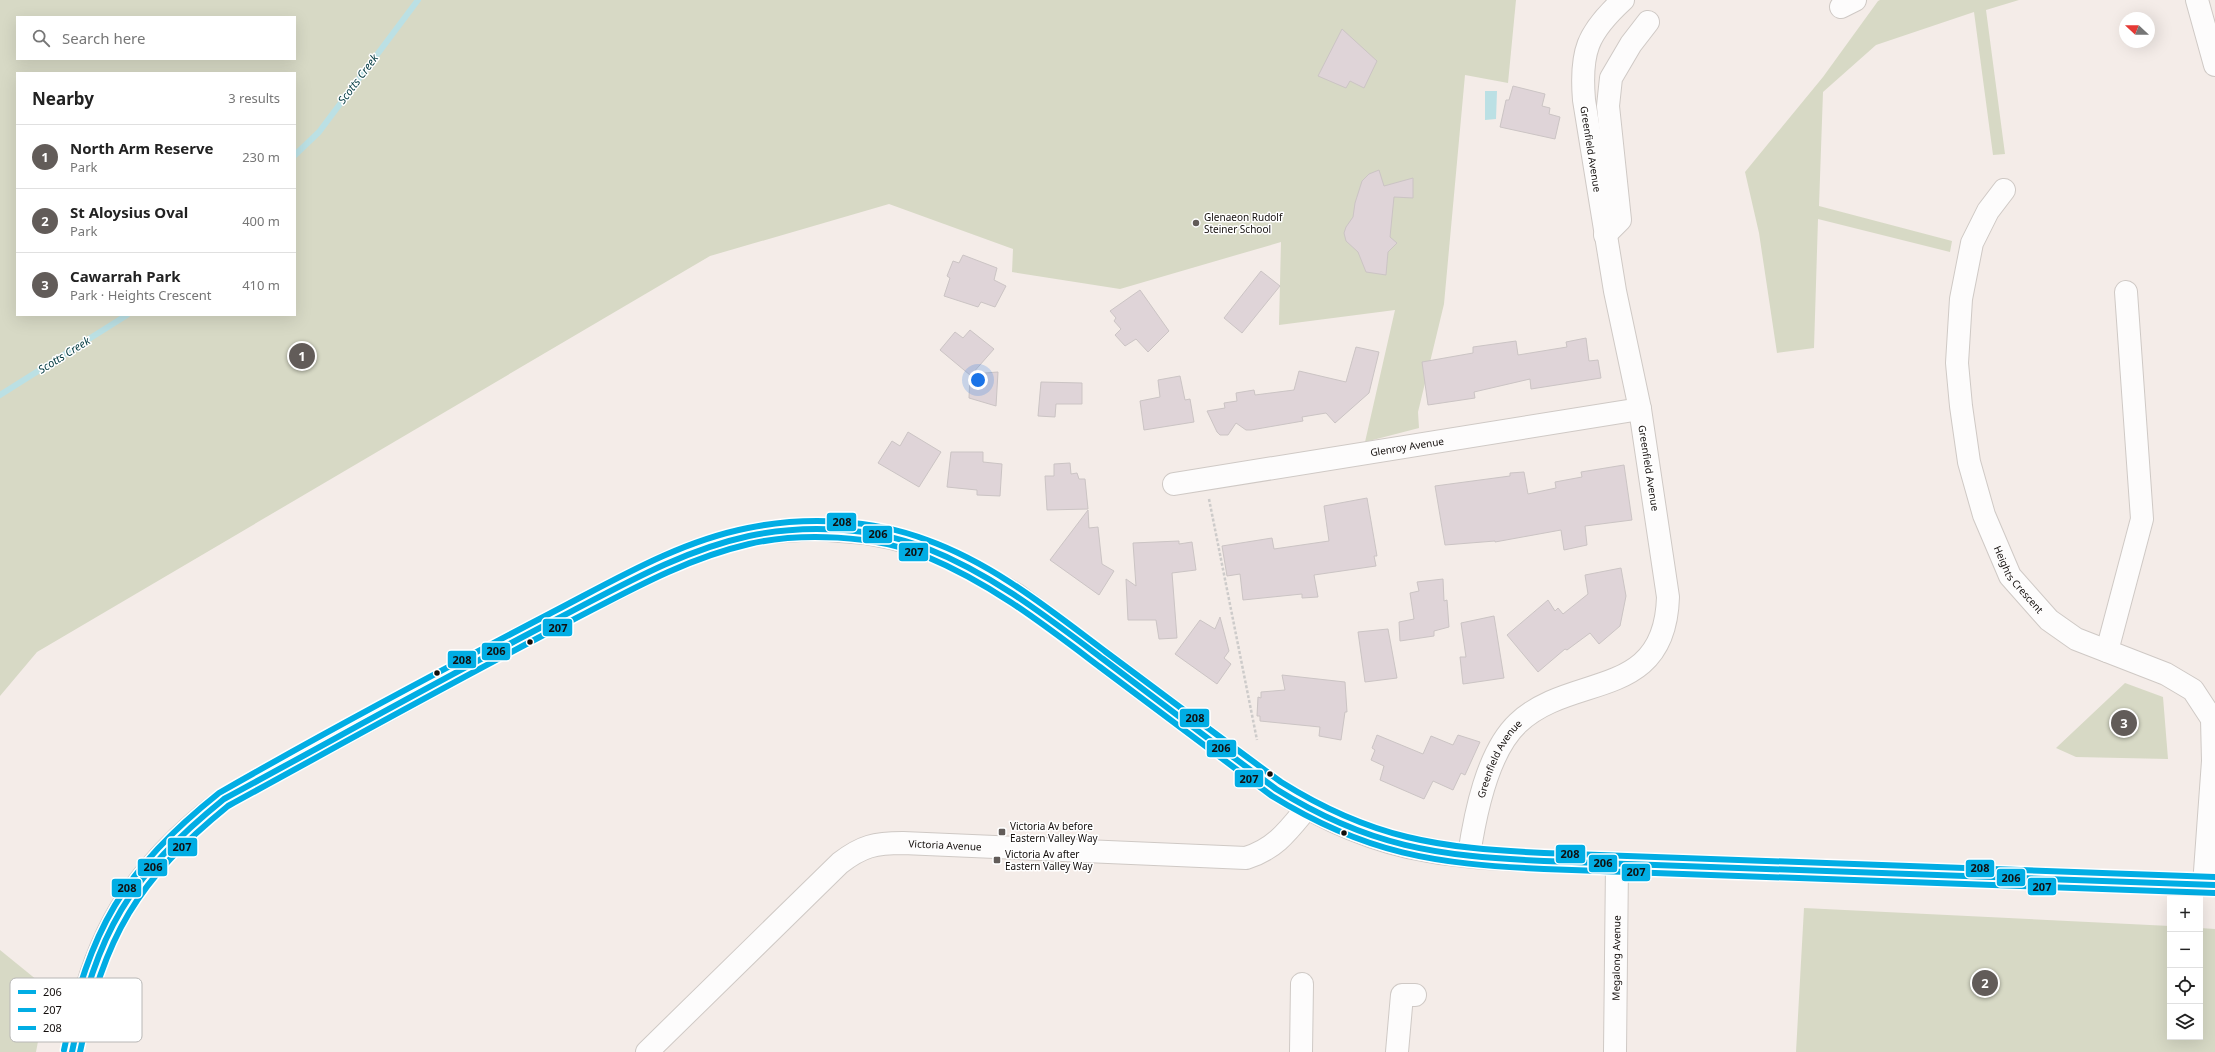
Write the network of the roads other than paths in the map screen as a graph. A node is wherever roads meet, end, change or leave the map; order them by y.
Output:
1 (1623, 0) edge
2 (2197, 0) edge
3 (1648, 22) dead end
4 (2215, 65) edge
5 (2004, 190) dead end
6 (1605, 235) junction
7 (2126, 292) dead end
8 (1640, 409) junction
9 (1174, 484) dead end
10 (2107, 651) junction
11 (1306, 808) junction
12 (1469, 855) junction
13 (1617, 864) junction
14 (2209, 885) edge
15 (89, 978) edge
16 (1302, 984) dead end
17 (1415, 995) dead end
18 (74, 1042) edge
19 (72, 1052) edge
20 (647, 1052) edge
21 (1301, 1052) edge
22 (1397, 1052) edge
23 (1615, 1052) edge

1 - 6 street, Greenfield Avenue
2 - 4 street
3 - 6 street
5 - 10 street, Heights Crescent
6 - 8 street, Greenfield Avenue
7 - 10 street
8 - 9 street, Glenroy Avenue
8 - 12 street, Greenfield Avenue
10 - 14 street, Heights Crescent
11 - 12 main road
11 - 15 main road
11 - 20 street, Victoria Avenue
12 - 13 main road
13 - 14 main road
13 - 23 street, Megalong Avenue
16 - 21 street
17 - 22 street
18 - 19 main road

